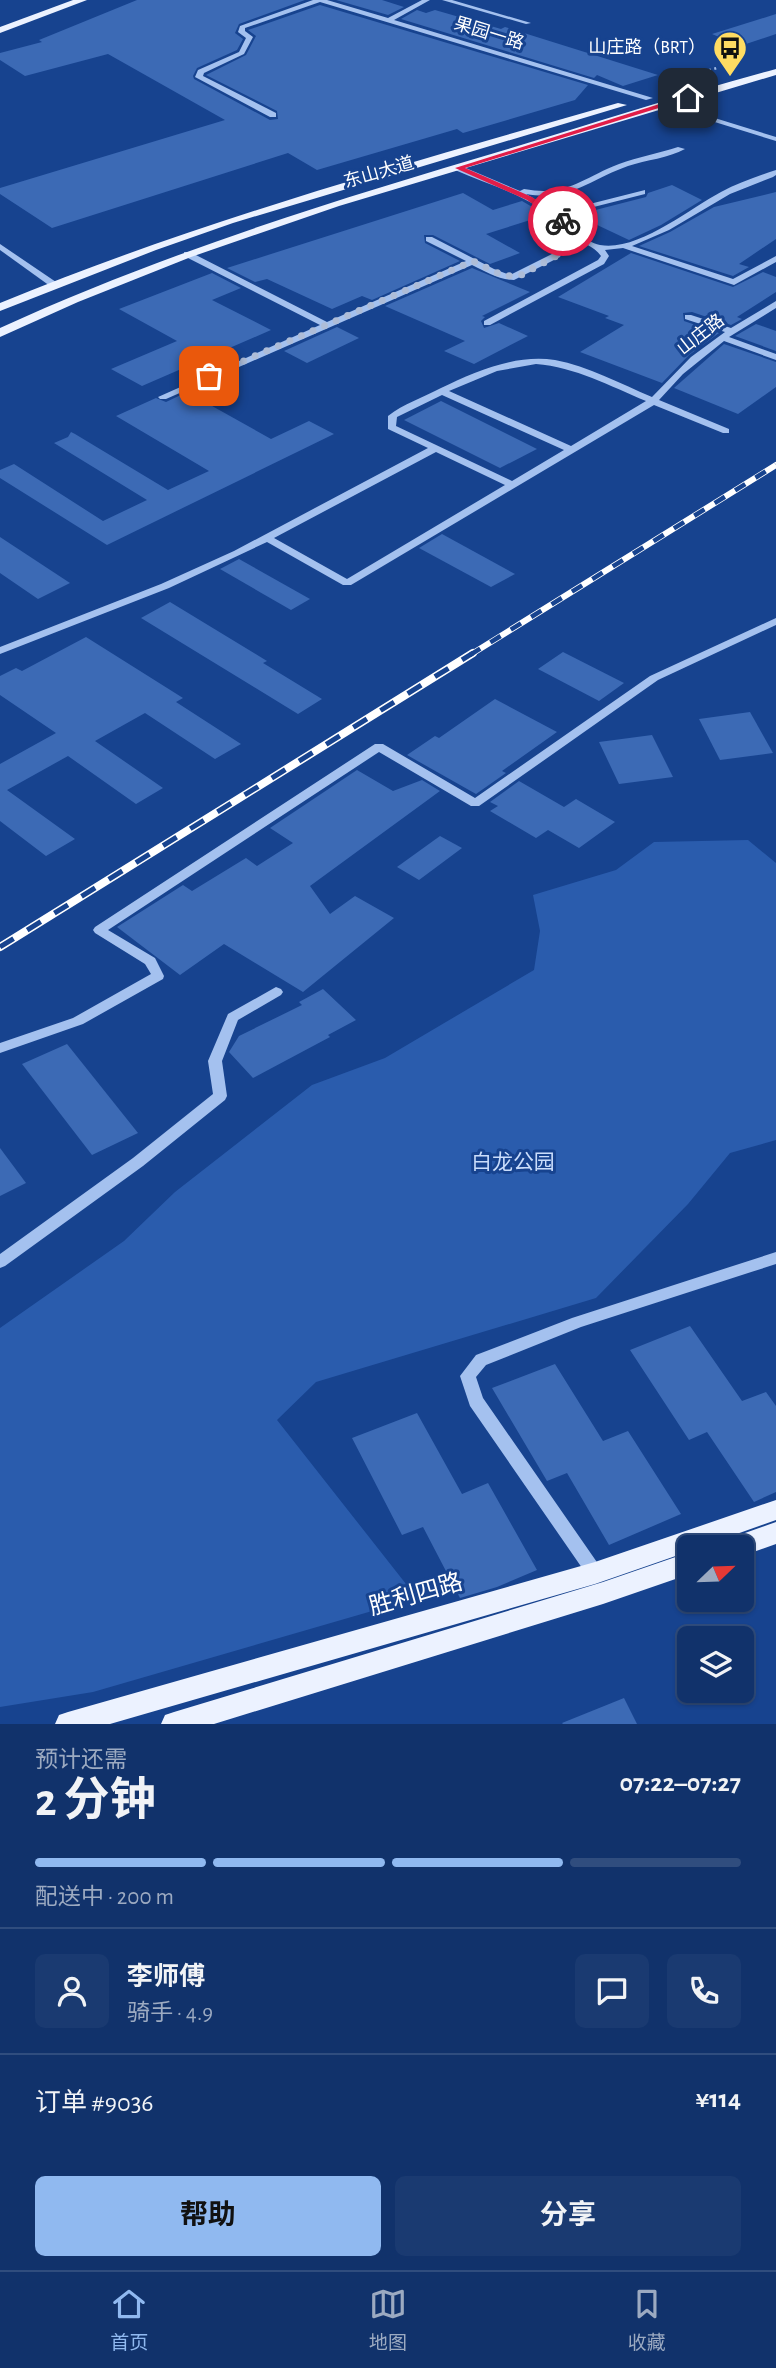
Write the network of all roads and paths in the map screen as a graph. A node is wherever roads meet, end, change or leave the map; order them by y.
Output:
1 (62, 0) edge
2 (82, 0) edge
3 (320, 0) edge
4 (427, 0) edge
5 (445, 0) edge
6 (389, 20) junction
7 (0, 23) edge
8 (528, 23) dead end
9 (0, 30) edge
10 (776, 59) edge
11 (717, 68) dead end
12 (776, 72) edge
13 (672, 81) dead end
14 (649, 98) junction
15 (666, 104) junction
16 (273, 115) dead end
17 (775, 140) edge
18 (681, 149) dead end
19 (458, 168) junction
20 (776, 172) edge
21 (483, 180) junction
22 (642, 192) dead end
23 (552, 213) junction
24 (570, 230) junction
25 (429, 239) dead end
26 (0, 246) edge
27 (626, 247) junction
28 (599, 248) junction
29 (187, 254) junction
30 (776, 259) edge
31 (473, 261) junction
32 (53, 284) junction
33 (776, 304) edge
34 (0, 307) edge
35 (688, 317) dead end
36 (487, 323) dead end
37 (327, 325) junction
38 (0, 333) edge
39 (728, 335) junction
40 (776, 357) edge
41 (443, 392) junction
42 (163, 397) dead end
43 (653, 401) junction
44 (726, 431) dead end
45 (434, 449) junction
46 (572, 450) junction
47 (512, 485) junction
48 (267, 538) junction
49 (776, 621) edge
50 (0, 651) edge
51 (276, 992) dead end
52 (0, 1048) edge
53 (776, 1258) edge
54 (0, 1262) edge
55 (776, 1510) edge
56 (776, 1533) edge
57 (754, 1541) edge
58 (677, 1567) edge
59 (595, 1573) junction
60 (68, 1724) edge
61 (174, 1724) edge

1 - 7 main road
2 - 9 main road
3 - 6 street, 果园一路
3 - 16 street
4 - 6 street
5 - 8 street
6 - 14 street, 果园一路
10 - 14 main road, 东山大道
11 - 13 path
12 - 15 main road, 东山大道
14 - 32 main road, 东山大道
15 - 17 street
15 - 19 main road, 东山大道
18 - 21 street
19 - 21 street
19 - 29 main road, 东山大道
20 - 27 street
21 - 23 street
22 - 23 street
23 - 24 street
24 - 28 street
24 - 31 street
25 - 31 street
26 - 32 street
27 - 28 street
27 - 30 street
28 - 36 street
29 - 37 street
29 - 38 main road, 东山大道
31 - 37 street
32 - 34 main road, 东山大道
33 - 39 street, 山庄路
35 - 39 street
37 - 42 street
39 - 40 street
39 - 43 street, 山庄路
41 - 43 lane
41 - 45 lane
41 - 46 street
43 - 44 street
43 - 46 lane
45 - 47 lane
45 - 48 street
46 - 47 lane
47 - 48 lane
48 - 50 street
49 - 52 street
51 - 54 street
53 - 59 street
55 - 59 main road, 胜利四路
56 - 57 main road
58 - 61 main road
59 - 60 main road, 胜利四路

